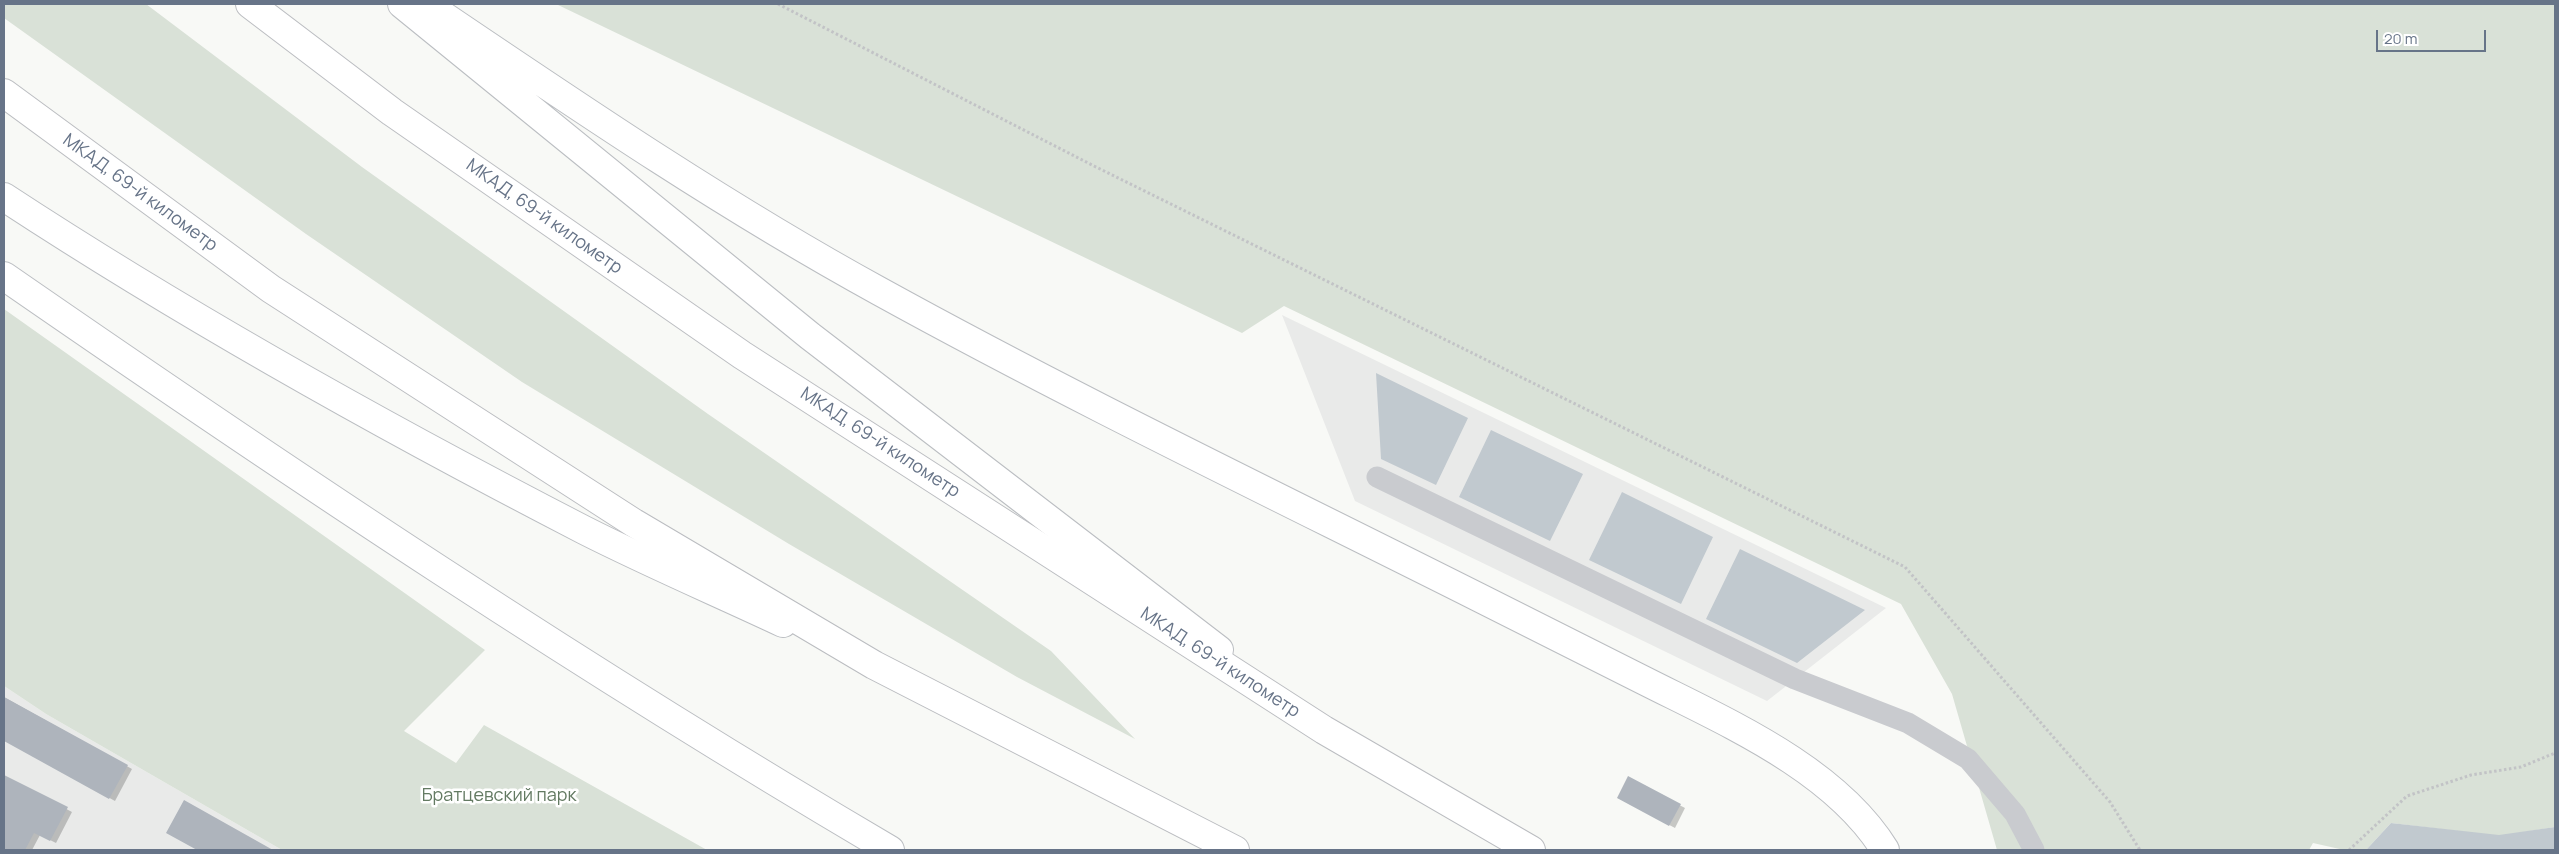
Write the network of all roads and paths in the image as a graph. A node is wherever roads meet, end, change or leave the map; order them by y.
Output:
1 (250, 4) edge
2 (402, 4) edge
3 (426, 4) edge
4 (778, 4) edge
5 (4, 94) edge
6 (4, 197) edge
7 (4, 276) edge
8 (1377, 477) dead end
9 (874, 665) junction
10 (1324, 730) junction
11 (2555, 753) edge
12 (883, 846) edge
13 (1235, 850) edge
14 (1531, 850) edge
15 (1885, 850) edge
16 (2034, 850) edge
17 (2140, 850) edge
18 (2349, 850) edge

1 - 10 main road, МКАД, 69-й километр
2 - 10 main road
3 - 15 main road
4 - 17 path
5 - 9 main road, МКАД, 69-й километр
6 - 9 main road
7 - 12 main road
8 - 16 lane
9 - 13 main road, МКАД, 69-й километр
10 - 14 main road, МКАД, 69-й километр
11 - 18 path

